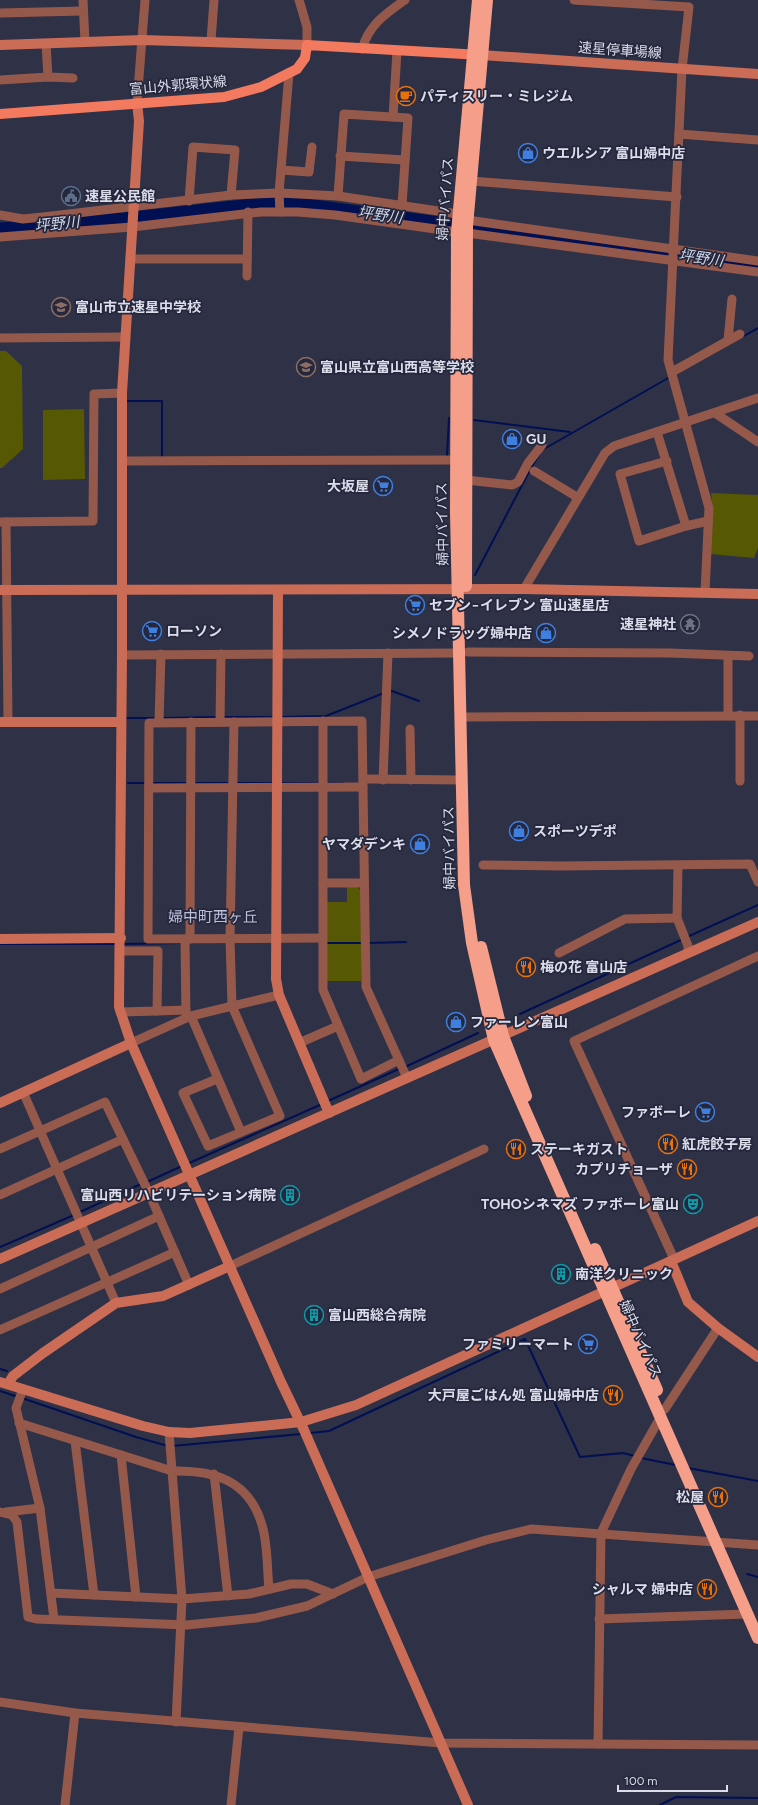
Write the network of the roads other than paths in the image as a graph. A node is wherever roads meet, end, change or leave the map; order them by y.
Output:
1 (82, 0) edge
2 (145, 0) edge
3 (214, 0) edge
4 (300, 0) edge
5 (405, 0) edge
6 (478, 0) edge
7 (487, 0) edge
8 (574, 0) edge
9 (644, 2) edge
10 (83, 11) junction
11 (0, 13) edge
12 (142, 40) junction
13 (211, 41) junction
14 (85, 42) junction
15 (46, 44) junction
16 (0, 45) edge
17 (307, 45) junction
18 (362, 49) junction
19 (397, 51) junction
20 (477, 55) junction
21 (682, 69) junction
22 (289, 73) junction
23 (758, 74) edge
24 (48, 77) junction
25 (73, 78) dead end
26 (0, 80) edge
27 (137, 103) junction
28 (0, 114) edge
29 (393, 117) junction
30 (679, 134) junction
31 (758, 140) edge
32 (312, 147) dead end
33 (340, 156) junction
34 (405, 160) junction
35 (281, 170) junction
36 (470, 181) junction
37 (279, 193) junction
38 (231, 195) junction
39 (338, 196) junction
40 (677, 197) junction
41 (188, 201) junction
42 (402, 205) junction
43 (133, 208) junction
44 (248, 212) junction
45 (280, 212) junction
46 (0, 215) edge
47 (462, 217) junction
48 (36, 218) junction
49 (132, 227) junction
50 (462, 233) junction
51 (37, 234) junction
52 (0, 237) edge
53 (674, 250) junction
54 (130, 259) junction
55 (247, 259) junction
56 (673, 260) junction
57 (758, 262) edge
58 (758, 272) edge
59 (247, 276) dead end
60 (732, 299) dead end
61 (740, 334) dead end
62 (125, 337) junction
63 (0, 338) edge
64 (728, 340) junction
65 (672, 372) junction
66 (122, 393) junction
67 (758, 398) edge
68 (715, 413) junction
69 (685, 422) junction
70 (657, 432) junction
71 (758, 442) edge
72 (542, 445) dead end
73 (456, 460) junction
74 (667, 460) junction
75 (122, 461) junction
76 (534, 471) dead end
77 (466, 480) junction
78 (577, 497) junction
79 (708, 521) junction
80 (3, 522) edge
81 (686, 526) junction
82 (524, 589) junction
83 (4, 590) edge
84 (122, 590) junction
85 (278, 590) junction
86 (462, 590) junction
87 (705, 592) junction
88 (758, 594) edge
89 (464, 652) junction
90 (277, 653) junction
91 (388, 653) junction
92 (161, 654) junction
93 (221, 654) junction
94 (122, 655) junction
95 (728, 656) junction
96 (749, 656) dead end
97 (728, 715) junction
98 (740, 716) junction
99 (758, 716) edge
100 (467, 717) junction
101 (277, 721) junction
102 (323, 721) junction
103 (4, 722) edge
104 (121, 722) junction
105 (159, 722) junction
106 (191, 722) junction
107 (220, 722) junction
108 (234, 722) junction
109 (410, 729) dead end
110 (383, 780) junction
111 (411, 780) junction
112 (462, 780) junction
113 (740, 781) dead end
114 (366, 783) junction
115 (276, 786) junction
116 (191, 787) junction
117 (232, 787) junction
118 (322, 787) junction
119 (148, 788) junction
120 (482, 865) dead end
121 (678, 866) junction
122 (758, 882) edge
123 (323, 883) junction
124 (364, 883) junction
125 (677, 918) junction
126 (758, 922) edge
127 (121, 938) junction
128 (275, 938) junction
129 (322, 938) junction
130 (0, 939) edge
131 (188, 939) junction
132 (230, 939) junction
133 (120, 951) junction
134 (559, 953) dead end
135 (688, 953) junction
136 (758, 956) edge
137 (279, 995) junction
138 (232, 1006) junction
139 (157, 1011) junction
140 (120, 1012) junction
141 (188, 1015) junction
142 (338, 1026) junction
143 (498, 1038) junction
144 (130, 1043) junction
145 (299, 1043) junction
146 (398, 1060) junction
147 (407, 1078) junction
148 (217, 1079) junction
149 (23, 1092) junction
150 (0, 1103) edge
151 (329, 1113) junction
152 (39, 1131) junction
153 (241, 1132) junction
154 (123, 1139) junction
155 (0, 1149) edge
156 (484, 1149) dead end
157 (56, 1170) junction
158 (190, 1175) junction
159 (149, 1193) junction
160 (0, 1195) edge
161 (159, 1216) junction
162 (758, 1220) edge
163 (80, 1224) junction
164 (91, 1248) junction
165 (175, 1252) junction
166 (0, 1259) edge
167 (673, 1260) junction
168 (230, 1266) junction
169 (106, 1283) junction
170 (189, 1285) junction
171 (0, 1289) edge
172 (608, 1290) junction
173 (116, 1303) junction
174 (718, 1328) junction
175 (0, 1330) edge
176 (758, 1357) edge
177 (4, 1383) edge
178 (23, 1389) junction
179 (663, 1414) junction
180 (300, 1422) junction
181 (19, 1423) junction
182 (169, 1432) junction
183 (75, 1440) junction
184 (121, 1455) junction
185 (172, 1471) junction
186 (214, 1474) junction
187 (40, 1508) junction
188 (2, 1512) edge
189 (601, 1533) junction
190 (720, 1543) junction
191 (758, 1545) edge
192 (368, 1577) junction
193 (269, 1589) junction
194 (51, 1593) junction
195 (333, 1594) junction
196 (94, 1595) junction
197 (228, 1596) junction
198 (136, 1597) junction
199 (182, 1599) junction
200 (753, 1616) edge
201 (54, 1619) junction
202 (599, 1619) junction
203 (182, 1625) junction
204 (758, 1638) edge
205 (0, 1702) edge
206 (75, 1713) junction
207 (176, 1722) junction
208 (239, 1728) junction
209 (441, 1743) junction
210 (598, 1744) junction
211 (758, 1745) edge
212 (65, 1805) edge
213 (231, 1805) edge
214 (468, 1805) edge

1 - 10 street
2 - 12 street
3 - 13 street
4 - 17 street
5 - 18 street
6 - 20 highway, 婦中バイパス
7 - 20 highway, 婦中バイパス
8 - 9 street
9 - 21 street
10 - 11 street
10 - 14 street
12 - 13 street
12 - 14 street
12 - 27 street
13 - 17 street
14 - 15 street
15 - 16 street
15 - 24 street
17 - 18 main road
17 - 22 main road, 富山外郭環状線
18 - 19 main road
19 - 20 main road
19 - 29 street
20 - 21 street, 速星停車場線
20 - 36 highway, 婦中バイパス
20 - 47 highway, 婦中バイパス
21 - 23 street, 速星停車場線
21 - 30 street
22 - 27 main road, 富山外郭環状線
22 - 35 street
24 - 25 street
24 - 26 street
27 - 28 main road, 富山外郭環状線
27 - 43 street
29 - 33 street
29 - 34 street
30 - 31 street
30 - 40 street
32 - 35 street
33 - 34 street
33 - 39 street
34 - 42 street
35 - 37 street
36 - 40 street
36 - 47 highway, 婦中バイパス
37 - 38 street
37 - 39 street
37 - 45 street
38 - 41 street
38 - 41 street
39 - 42 street
40 - 53 street
41 - 43 street
42 - 47 street
43 - 48 street
43 - 49 street
44 - 45 street
44 - 49 street
44 - 55 street
45 - 50 street
46 - 48 street
47 - 50 highway, 婦中バイパス
47 - 53 street
48 - 51 street
49 - 51 street
49 - 54 street
50 - 56 street
50 - 73 highway, 婦中バイパス
50 - 77 highway, 婦中バイパス
51 - 52 street
53 - 56 street
53 - 57 street
54 - 55 street
54 - 62 street
55 - 59 street
56 - 58 street
56 - 65 street
60 - 64 street
61 - 64 street
62 - 63 street
62 - 66 street
64 - 65 street
65 - 69 street
66 - 75 street
66 - 80 street
67 - 68 street
68 - 69 street
68 - 71 street
69 - 70 street
69 - 79 street
70 - 74 street
70 - 78 street
72 - 77 street
73 - 75 street
73 - 86 highway, 婦中バイパス
74 - 81 street
74 - 81 street
75 - 84 street
76 - 78 street
77 - 86 highway, 婦中バイパス
78 - 82 street
79 - 81 street
79 - 87 street
80 - 83 street
82 - 86 street
82 - 87 street
83 - 84 street
83 - 103 street
84 - 85 street
84 - 94 street
85 - 86 street
85 - 90 street
86 - 89 highway, 婦中バイパス
87 - 88 street
89 - 91 street
89 - 95 street
89 - 100 highway, 婦中バイパス
89 - 112 highway, 婦中バイパス
90 - 91 street
90 - 93 street
90 - 101 street
91 - 110 street
92 - 93 street
92 - 94 street
92 - 105 street
93 - 107 street
94 - 104 street
95 - 96 street
95 - 97 street
97 - 98 street
97 - 100 street
98 - 99 street
98 - 113 street
100 - 143 highway, 婦中バイパス
101 - 102 street
101 - 108 street
101 - 115 street
102 - 114 street
102 - 118 street
103 - 104 street
104 - 127 street
105 - 106 street
105 - 119 street
106 - 107 street
106 - 116 street
107 - 108 street
108 - 117 street
109 - 111 street
110 - 111 street
110 - 114 street
111 - 112 street
112 - 143 highway, 婦中バイパス
114 - 118 street
114 - 124 street
115 - 117 street
115 - 118 street
115 - 128 street
116 - 117 street
116 - 119 street
116 - 131 street
117 - 132 street
118 - 123 street
119 - 131 street
120 - 121 street
121 - 122 street
121 - 125 street
123 - 124 street
123 - 129 street
124 - 146 street
125 - 134 street
125 - 135 street
126 - 135 street
127 - 130 street
127 - 133 street
128 - 129 street
128 - 132 street
128 - 137 street
129 - 142 street
131 - 132 street
131 - 141 street
132 - 138 street
133 - 139 street
133 - 140 street
135 - 143 street
136 - 167 street
137 - 138 street
137 - 145 street
138 - 141 street
138 - 153 street
139 - 140 street
139 - 141 street
140 - 144 street
141 - 144 street
141 - 148 street
142 - 145 street
142 - 146 street
143 - 147 street
143 - 172 highway, 婦中バイパス
144 - 149 street
144 - 158 street
145 - 151 street
146 - 147 street
147 - 151 street
148 - 153 street
148 - 153 street
149 - 150 street
149 - 152 street
151 - 158 street
152 - 154 street
152 - 155 street
152 - 157 street
154 - 157 street
154 - 159 street
156 - 168 street
157 - 160 street
157 - 163 street
158 - 159 street
158 - 168 street
159 - 161 street
159 - 163 street
161 - 164 street
161 - 165 street
162 - 167 street
163 - 164 street
163 - 166 street
164 - 169 street
164 - 171 street
165 - 169 street
165 - 170 street
167 - 172 street
167 - 174 street
168 - 170 street
168 - 180 street
169 - 173 street
169 - 175 street
170 - 173 street
172 - 179 highway, 婦中バイパス
172 - 180 street
173 - 177 street
174 - 176 street
174 - 179 street
177 - 178 street
178 - 181 street
178 - 182 street
179 - 189 street
179 - 190 highway, 婦中バイパス
180 - 182 street
180 - 192 street
181 - 183 street
181 - 187 street
182 - 185 street
183 - 184 street
183 - 196 street
184 - 185 street
184 - 198 street
185 - 186 street
185 - 199 street
186 - 193 street
186 - 197 street
187 - 188 street
187 - 194 street
188 - 201 street
189 - 190 street
189 - 192 street
189 - 202 street
190 - 191 street
190 - 200 highway, 婦中バイパス
192 - 195 street
192 - 209 street
193 - 195 street
193 - 197 street
194 - 196 street
194 - 201 street
195 - 203 street
196 - 198 street
197 - 199 street
198 - 199 street
199 - 203 street
200 - 202 street
200 - 204 highway, 婦中バイパス
201 - 203 street
202 - 210 street
203 - 207 street
205 - 206 street
206 - 207 street
206 - 212 street
207 - 208 street
208 - 209 street
208 - 213 street
209 - 210 street
209 - 214 street
210 - 211 street

